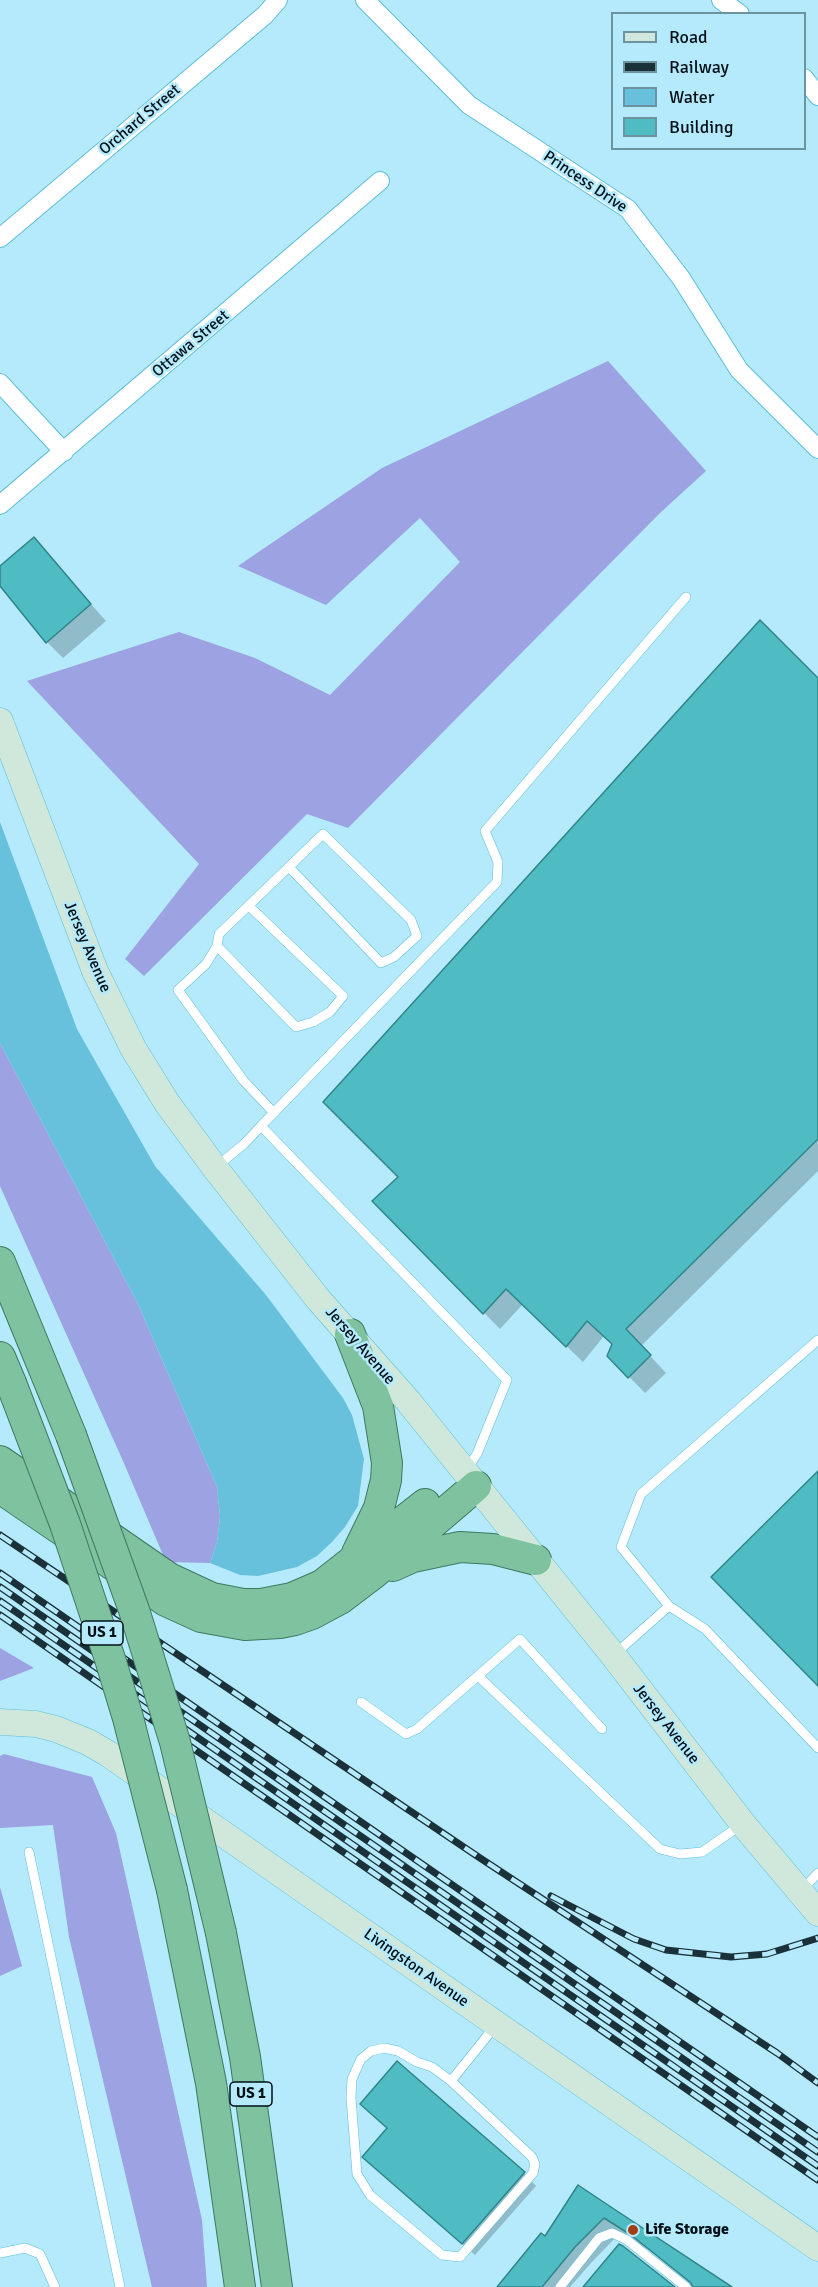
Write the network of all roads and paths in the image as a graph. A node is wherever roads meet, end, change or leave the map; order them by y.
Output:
1 (278, 0) edge
2 (364, 0) edge
3 (721, 0) edge
4 (737, 12) edge
5 (806, 81) edge
6 (818, 96) edge
7 (380, 181) dead end
8 (0, 238) edge
9 (0, 383) edge
10 (818, 449) edge
11 (64, 452) junction
12 (0, 505) edge
13 (686, 597) dead end
14 (0, 721) edge
15 (289, 867) junction
16 (249, 906) junction
17 (217, 946) junction
18 (274, 1113) junction
19 (261, 1126) junction
20 (214, 1168) junction
21 (0, 1262) edge
22 (350, 1334) junction
23 (818, 1340) edge
24 (5, 1370) edge
25 (0, 1461) edge
26 (470, 1479) junction
27 (0, 1488) edge
28 (536, 1560) junction
29 (361, 1570) junction
30 (669, 1606) junction
31 (613, 1655) junction
32 (478, 1676) junction
33 (361, 1702) dead end
34 (0, 1722) edge
35 (602, 1730) dead end
36 (818, 1748) edge
37 (743, 1824) junction
38 (29, 1852) dead end
39 (818, 1872) edge
40 (800, 1893) junction
41 (818, 1912) edge
42 (497, 2024) junction
43 (451, 2081) junction
44 (818, 2248) edge
45 (0, 2253) edge
46 (55, 2287) edge
47 (120, 2287) edge
48 (240, 2287) edge
49 (279, 2287) edge
50 (560, 2287) edge
51 (686, 2287) edge

1 - 8 street, Orchard Street
2 - 10 street, Princess Drive
3 - 4 street
5 - 6 street
7 - 11 street, Ottawa Street
9 - 11 street
11 - 12 street, Ottawa Street
13 - 18 lane
14 - 20 main road, Jersey Avenue
15 - 15 lane
15 - 16 lane
16 - 17 lane
16 - 17 lane
17 - 18 lane
18 - 19 lane
19 - 20 lane
19 - 26 lane
20 - 22 main road, Jersey Avenue
21 - 49 highway, US 1, bridge
22 - 26 main road, Jersey Avenue
22 - 29 highway
23 - 30 lane
24 - 48 highway, US 1, bridge
25 - 29 highway
26 - 28 main road, Jersey Avenue
26 - 29 highway
27 - 29 highway
28 - 29 highway
28 - 31 main road, Jersey Avenue
30 - 31 lane
30 - 36 lane
31 - 37 main road, Jersey Avenue
32 - 33 lane
32 - 35 lane
32 - 37 lane
34 - 42 main road, Livingston Avenue
37 - 40 main road, Jersey Avenue
38 - 47 lane
39 - 40 lane
40 - 41 main road, Jersey Avenue
42 - 43 lane
42 - 44 main road, Livingston Avenue
43 - 43 lane
45 - 46 lane
50 - 51 lane

